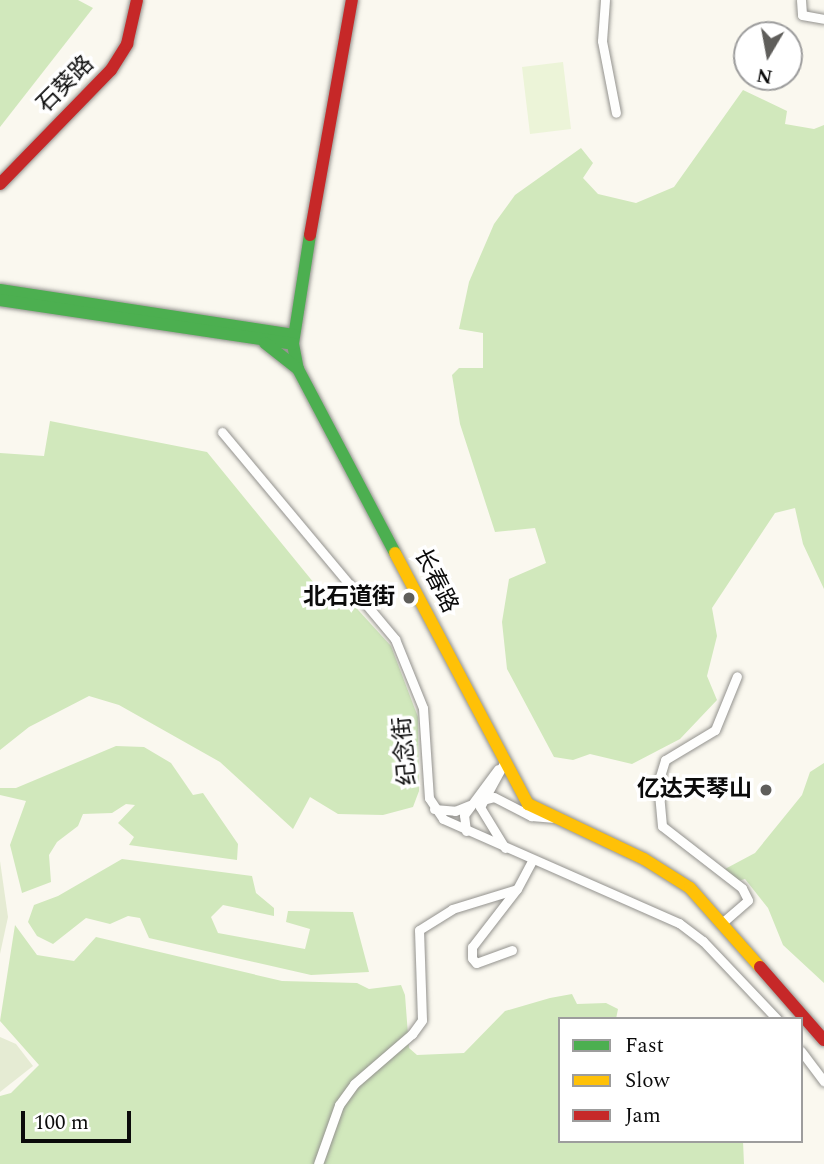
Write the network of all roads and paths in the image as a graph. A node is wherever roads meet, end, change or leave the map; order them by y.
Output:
1 (130, 0) edge
2 (137, 0) edge
3 (352, 0) edge
4 (605, 0) edge
5 (801, 0) edge
6 (824, 19) edge
7 (616, 113) dead end
8 (0, 172) edge
9 (0, 184) edge
10 (0, 293) edge
11 (297, 308) junction
12 (281, 335) junction
13 (294, 340) junction
14 (265, 342) junction
15 (298, 369) junction
16 (222, 432) dead end
17 (737, 676) dead end
18 (502, 765) junction
19 (483, 800) junction
20 (471, 804) junction
21 (433, 809) junction
22 (552, 818) junction
23 (466, 831) junction
24 (506, 850) junction
25 (532, 861) junction
26 (517, 889) junction
27 (723, 922) junction
28 (512, 950) dead end
29 (775, 1017) edge
30 (824, 1040) edge
31 (803, 1054) edge
32 (824, 1082) edge
33 (318, 1164) edge

1 - 8 main road, 石葵路
2 - 9 main road, 石葵路
3 - 11 main road, 长春路
4 - 7 street
5 - 6 street
10 - 12 main road
10 - 14 main road
11 - 12 main road
11 - 13 main road, 长春路
12 - 13 main road
13 - 14 main road
13 - 15 main road, 长春路
14 - 15 main road
15 - 18 main road, 长春路
16 - 21 street, 纪念街
17 - 27 street
18 - 19 street
18 - 20 street
18 - 22 main road, 长春路
19 - 22 street
19 - 24 street
20 - 21 street
20 - 23 street
21 - 23 street, 纪念街
22 - 27 main road, 长春路
23 - 24 street, 纪念街
24 - 25 street, 纪念街
25 - 26 street
25 - 29 street, 纪念街
26 - 28 street
26 - 33 street
27 - 30 main road, 长春路
31 - 32 street

